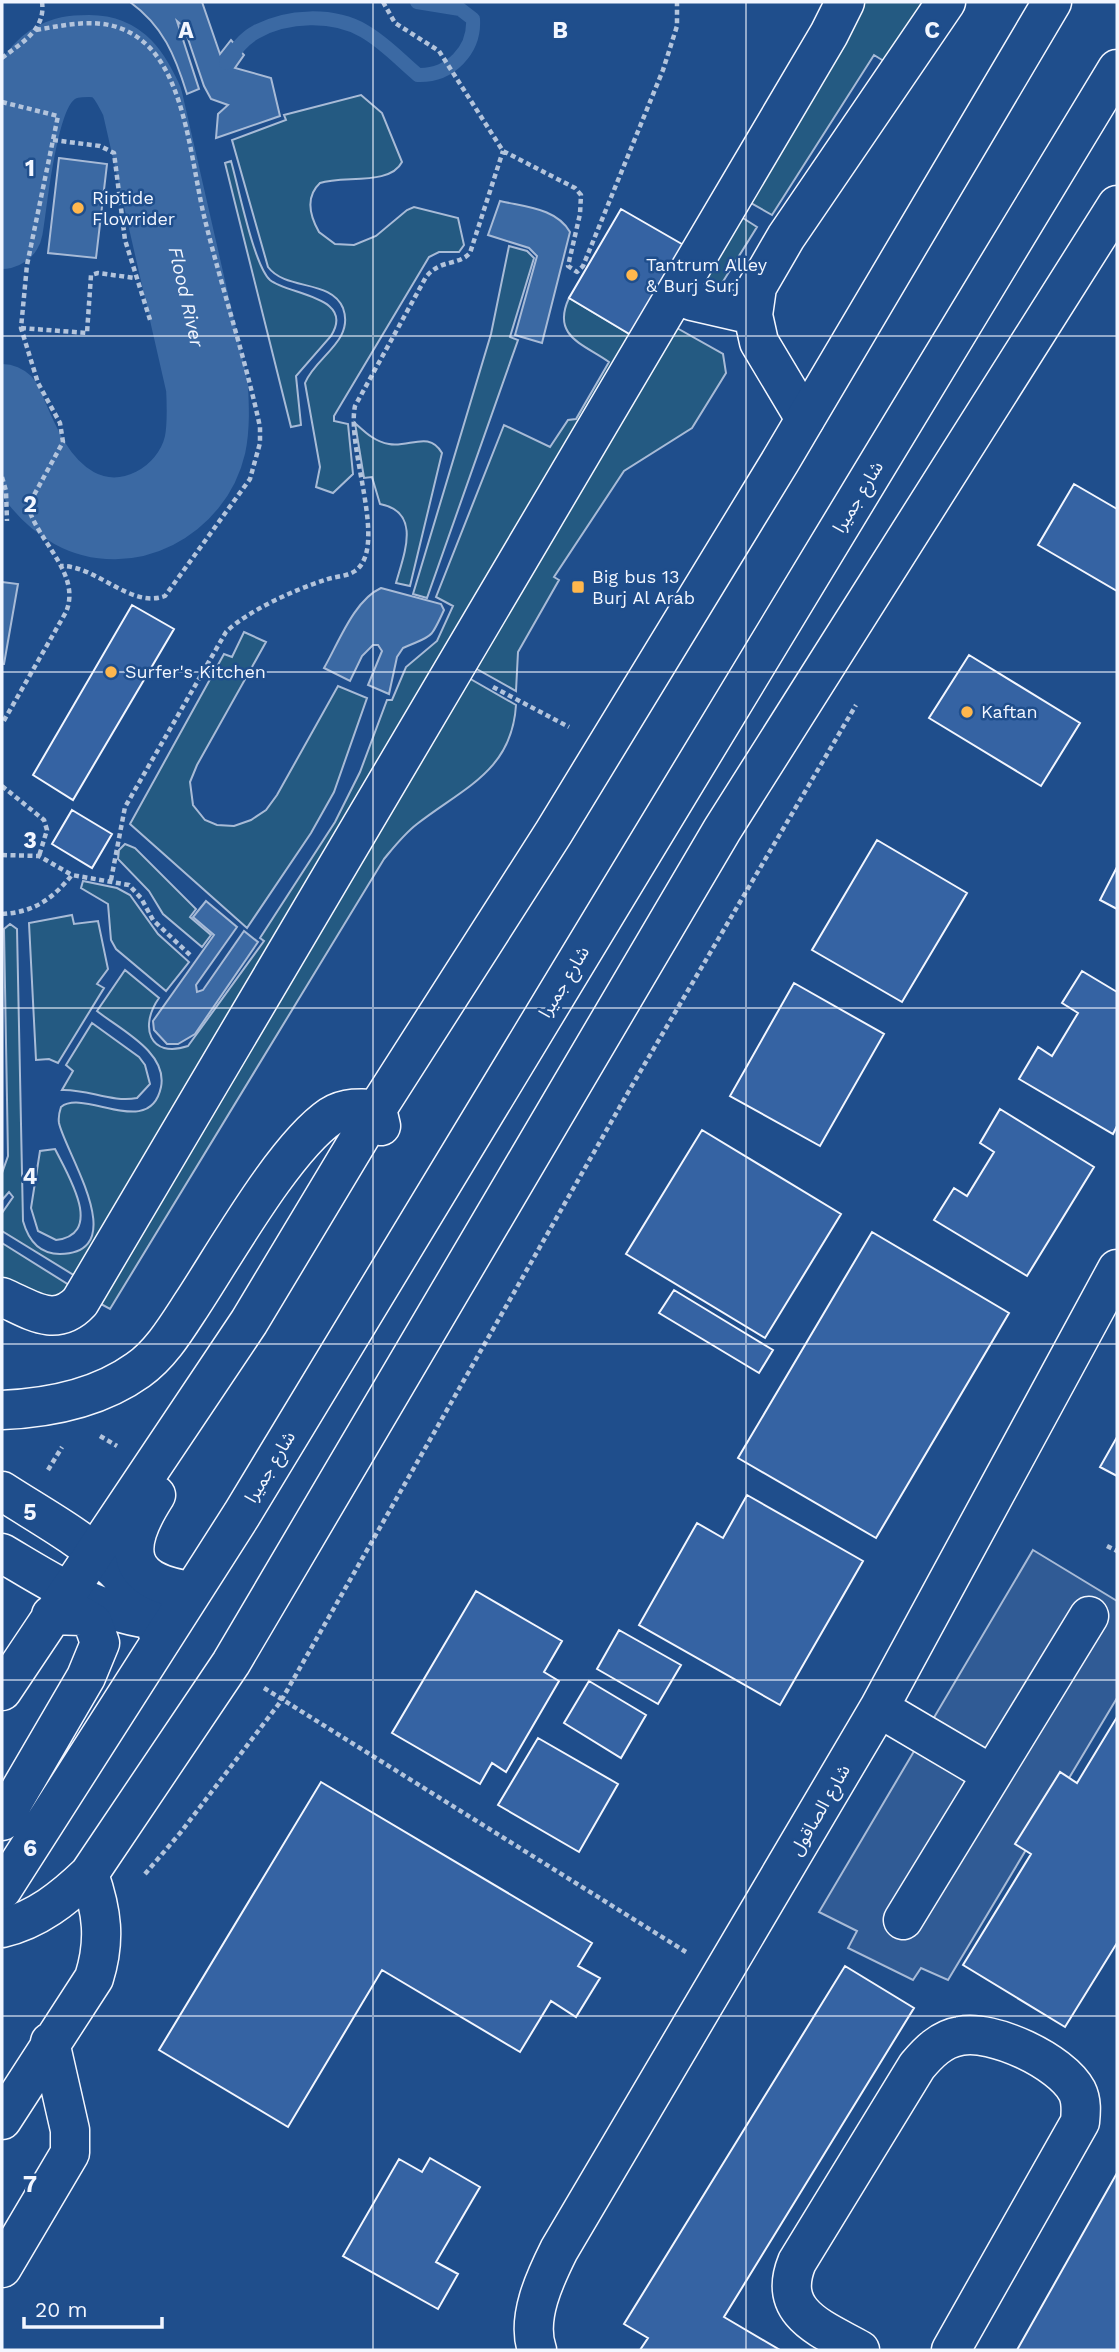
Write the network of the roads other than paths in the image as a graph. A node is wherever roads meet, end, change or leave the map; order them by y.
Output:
1 (845, 2) edge
2 (946, 2) edge
3 (1052, 2) edge
4 (1117, 69) edge
5 (1117, 205) edge
6 (692, 301) dead end
7 (753, 315) junction
8 (805, 419) junction
9 (377, 1109) junction
10 (1117, 1269) edge
11 (2, 1297) edge
12 (2, 1410) edge
13 (2, 1491) edge
14 (95, 1551) junction
15 (2, 1553) edge
16 (59, 1603) junction
17 (1089, 1616) dead end
18 (170, 1618) junction
19 (2, 1691) edge
20 (879, 1708) junction
21 (991, 1774) junction
22 (2, 1821) edge
23 (89, 1874) junction
24 (2, 1890) edge
25 (903, 1920) dead end
26 (2, 1928) edge
27 (50, 2042) junction
28 (2, 2120) edge
29 (2, 2268) edge
30 (537, 2350) edge
31 (860, 2350) edge
32 (951, 2350) edge

1 - 11 main road
2 - 7 main road
3 - 8 main road
4 - 18 main road, شارع جميرا
5 - 23 main road
6 - 7 main road
7 - 8 main road
8 - 9 main road
9 - 12 main road
9 - 14 main road
9 - 18 main road
10 - 20 main road, شارع الصاقول
13 - 14 main road
14 - 16 main road
14 - 18 main road
15 - 16 main road
16 - 18 main road
16 - 19 main road
16 - 22 main road
17 - 21 main road
18 - 24 main road, شارع جميرا
20 - 21 main road
20 - 30 main road, شارع الصاقول
21 - 25 main road
23 - 26 main road
23 - 27 main road
27 - 28 main road
27 - 29 main road
31 - 32 main road

